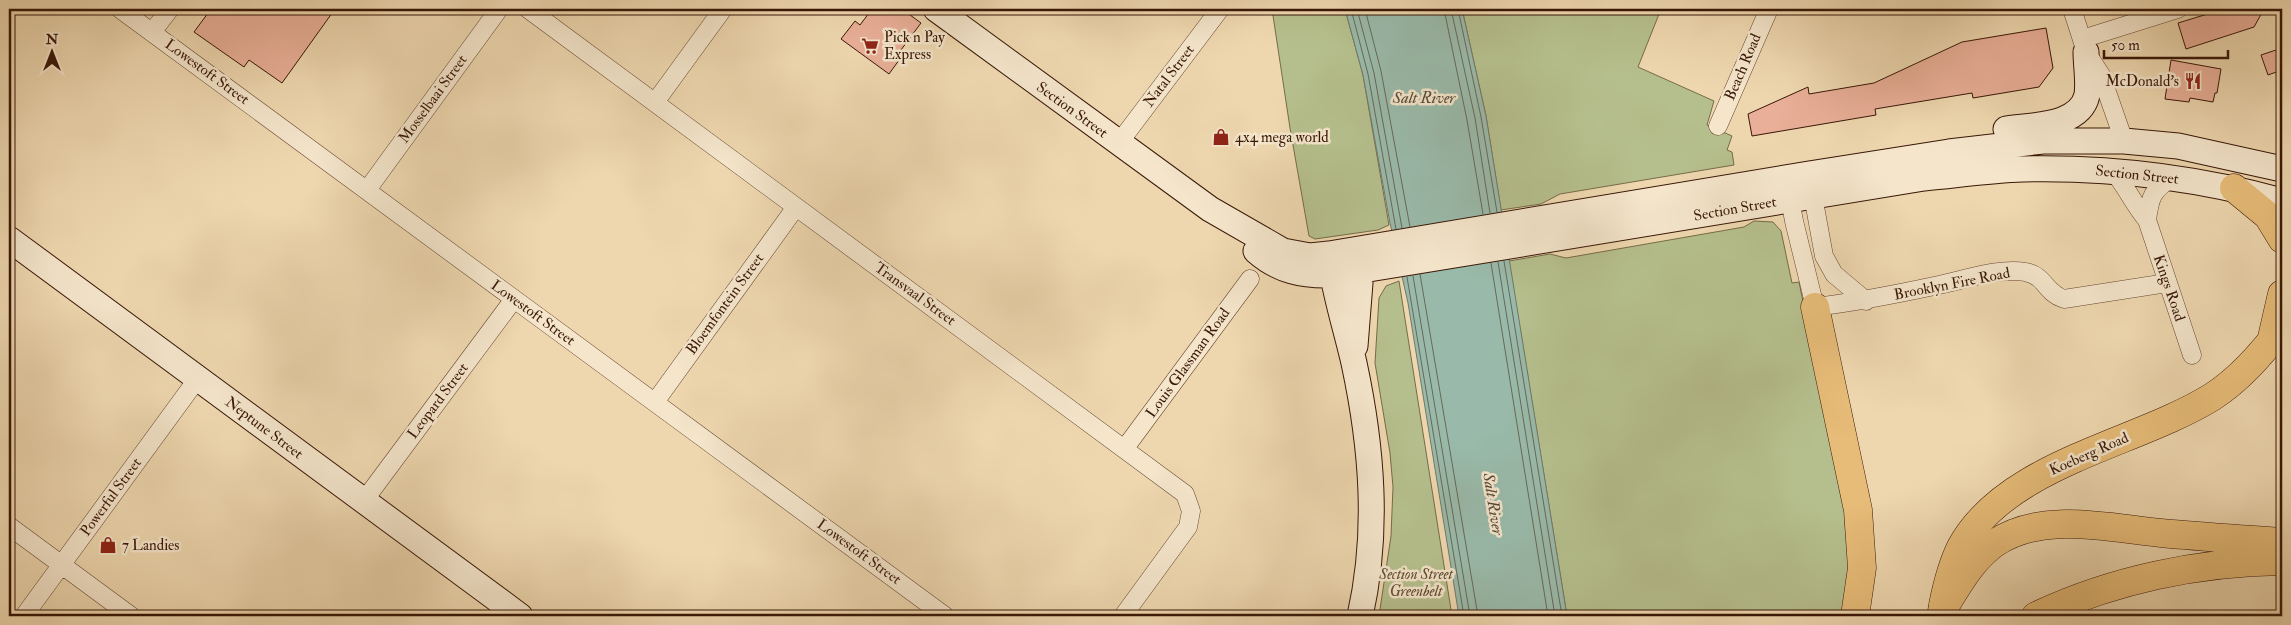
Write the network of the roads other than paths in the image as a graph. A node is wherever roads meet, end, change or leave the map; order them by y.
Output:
1 (120, 9) edge
2 (170, 9) edge
3 (499, 9) edge
4 (528, 9) edge
5 (724, 9) edge
6 (936, 9) edge
7 (1220, 9) edge
8 (1768, 9) edge
9 (2072, 9) edge
10 (2178, 9) edge
11 (152, 32) junction
12 (2084, 45) junction
13 (656, 101) junction
14 (1718, 126) dead end
15 (2124, 141) junction
16 (1118, 144) junction
17 (1948, 152) junction
18 (2282, 169) edge
19 (2114, 172) junction
20 (2173, 177) junction
21 (1800, 186) junction
22 (2234, 188) junction
23 (366, 190) junction
24 (2282, 201) edge
25 (796, 207) junction
26 (2147, 220) junction
27 (9, 239) edge
28 (2282, 239) edge
29 (1357, 260) junction
30 (1330, 265) junction
31 (1250, 279) dead end
32 (2167, 283) junction
33 (2282, 294) edge
34 (514, 299) junction
35 (1866, 301) junction
36 (1815, 307) junction
37 (2277, 335) edge
38 (2192, 355) dead end
39 (1354, 363) junction
40 (198, 378) junction
41 (654, 402) junction
42 (1126, 448) junction
43 (363, 502) junction
44 (9, 526) edge
45 (2282, 542) edge
46 (2282, 561) edge
47 (62, 566) junction
48 (1941, 614) edge
49 (24, 616) edge
50 (131, 616) edge
51 (520, 616) edge
52 (946, 616) edge
53 (1123, 616) edge
54 (1360, 616) edge
55 (1855, 616) edge
56 (2036, 616) edge

1 - 11 street, Lowestoft Street
2 - 11 street
3 - 23 street, Mosselbaai Street
4 - 13 street, Transvaal Street
5 - 13 street
6 - 16 street, Section Street
7 - 16 street, Natal Street
8 - 14 street, Beach Road
9 - 12 street
10 - 12 street
11 - 23 street, Lowestoft Street
12 - 15 street
12 - 17 street
13 - 25 street, Transvaal Street
15 - 17 street, Section Street
15 - 18 street, Section Street
16 - 30 street, Section Street
17 - 21 street, Section Street
19 - 20 street, Section Street
19 - 21 street, Section Street
19 - 26 street, Kings Road
20 - 22 street, Section Street
20 - 26 street, Kings Road
21 - 29 street, Section Street
21 - 35 street
21 - 36 street
22 - 24 street, Section Street
22 - 28 main road
23 - 34 street, Lowestoft Street
25 - 41 street, Bloemfontein Street
25 - 42 street, Transvaal Street
26 - 32 street, Kings Road
27 - 40 street, Neptune Street
29 - 30 street, Section Street
29 - 39 street
30 - 39 street
31 - 42 street, Louis Glassman Road
32 - 35 street, Brooklyn Fire Road
32 - 38 street, Kings Road
33 - 37 main road
34 - 41 street, Lowestoft Street
34 - 43 street, Leopard Street
35 - 36 street, Brooklyn Fire Road
36 - 55 main road
37 - 48 main road, Koeberg Road
39 - 54 street
40 - 43 street, Neptune Street
40 - 47 street, Powerful Street
41 - 52 street, Lowestoft Street
42 - 53 street, Transvaal Street
43 - 51 street, Neptune Street
44 - 47 street
45 - 48 main road
46 - 56 main road
47 - 49 street, Powerful Street
47 - 50 street

